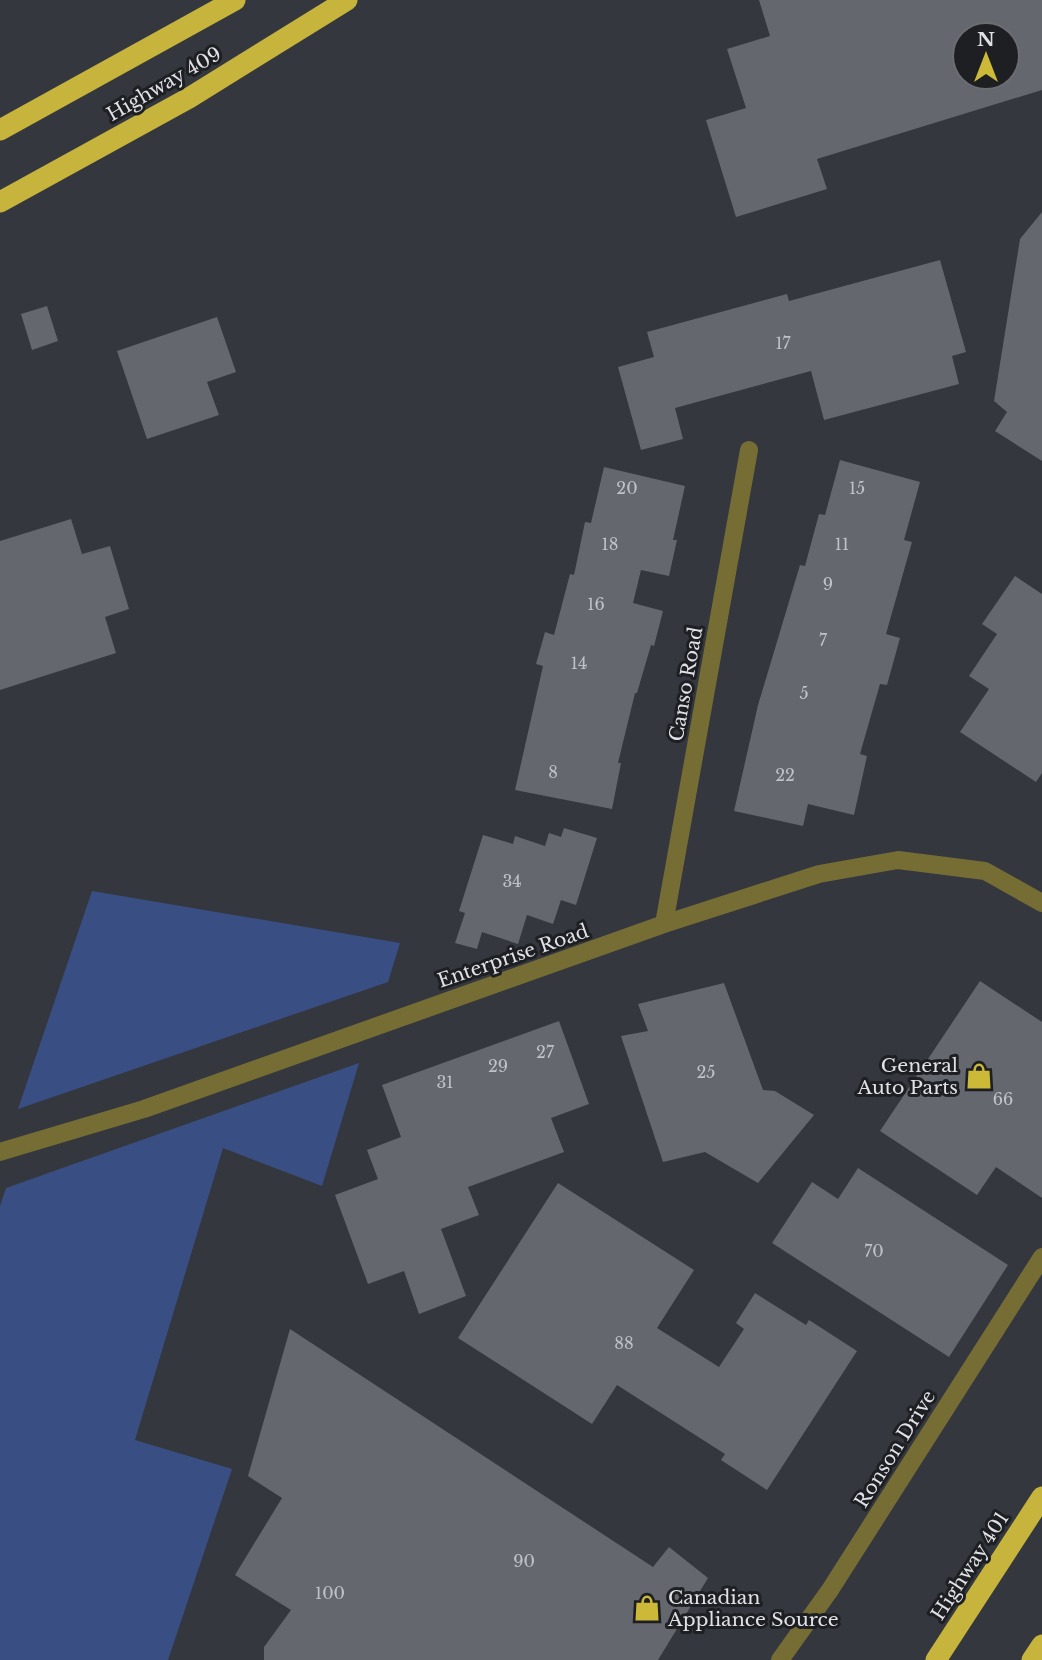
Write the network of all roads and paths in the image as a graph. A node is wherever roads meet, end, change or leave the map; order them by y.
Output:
1 (235, 0) edge
2 (347, 0) edge
3 (0, 128) edge
4 (0, 203) edge
5 (749, 450) dead end
6 (1042, 903) edge
7 (664, 924) junction
8 (0, 1153) edge
9 (1042, 1257) edge
10 (1042, 1497) edge
11 (1042, 1646) edge
12 (780, 1660) edge
13 (936, 1660) edge
14 (1032, 1660) edge

1 - 3 highway, Highway 409
2 - 4 highway, Highway 409
5 - 7 street, Canso Road
6 - 7 street, Enterprise Road
7 - 8 street, Enterprise Road
9 - 12 street, Ronson Drive
10 - 13 highway, Highway 401
11 - 14 highway

